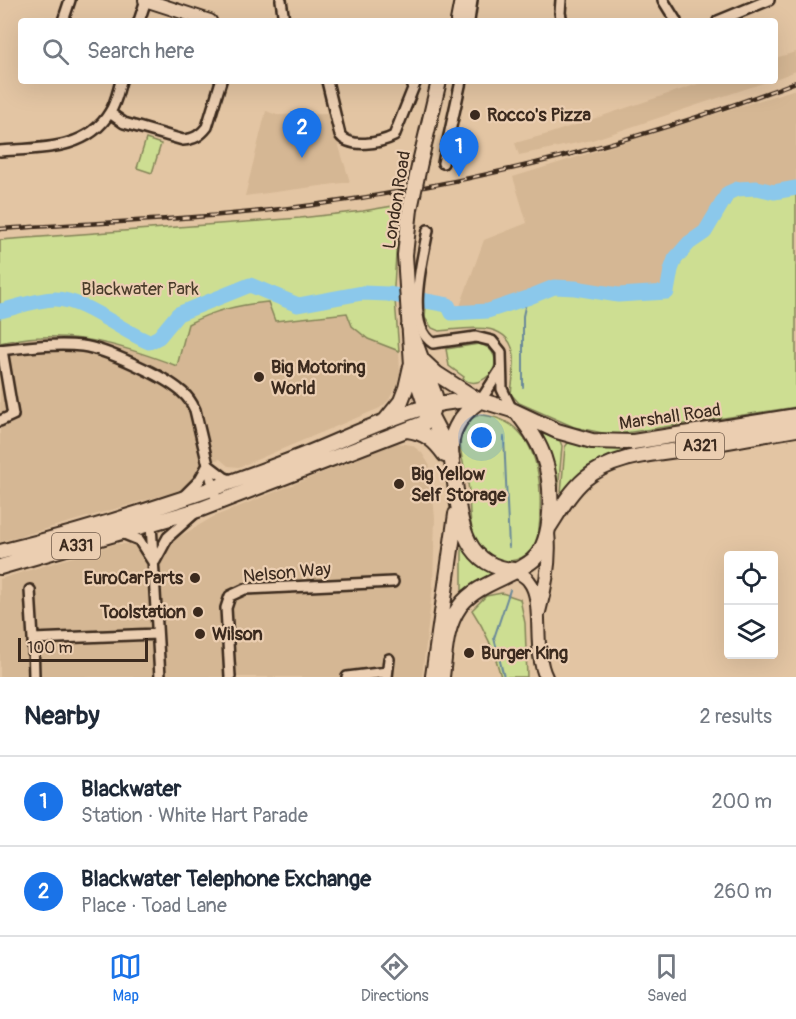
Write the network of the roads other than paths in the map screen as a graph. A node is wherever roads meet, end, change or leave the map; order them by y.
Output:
1 (70, 0) edge
2 (145, 0) edge
3 (281, 0) edge
4 (453, 0) edge
5 (462, 0) edge
6 (472, 0) edge
7 (561, 0) edge
8 (663, 0) edge
9 (769, 0) edge
10 (64, 18) edge
11 (140, 18) edge
12 (201, 18) edge
13 (284, 18) edge
14 (450, 18) edge
15 (459, 18) edge
16 (470, 18) edge
17 (561, 18) edge
18 (674, 18) edge
19 (725, 18) edge
20 (120, 84) edge
21 (220, 84) edge
22 (328, 84) edge
23 (415, 84) edge
24 (438, 84) edge
25 (460, 84) edge
26 (110, 113) junction
27 (0, 151) edge
28 (443, 163) dead end
29 (428, 230) dead end
30 (412, 286) junction
31 (414, 324) junction
32 (1, 350) edge
33 (416, 362) junction
34 (501, 369) junction
35 (478, 400) junction
36 (430, 409) junction
37 (514, 412) junction
38 (796, 416) edge
39 (0, 421) edge
40 (383, 422) junction
41 (796, 429) edge
42 (407, 430) junction
43 (452, 462) junction
44 (208, 465) junction
45 (234, 481) junction
46 (214, 488) junction
47 (179, 499) junction
48 (217, 502) junction
49 (149, 509) junction
50 (201, 509) junction
51 (457, 509) junction
52 (151, 524) junction
53 (549, 530) junction
54 (122, 533) junction
55 (0, 552) edge
56 (154, 564) junction
57 (0, 567) edge
58 (514, 570) junction
59 (393, 582) dead end
60 (30, 590) dead end
61 (538, 616) junction
62 (157, 634) junction
63 (33, 639) junction
64 (389, 659) dead end
65 (387, 674) edge
66 (34, 677) edge
67 (160, 677) edge
68 (230, 677) edge
69 (347, 677) edge
70 (432, 677) edge
71 (442, 677) edge
72 (546, 677) edge

1 - 10 street
2 - 11 street
2 - 12 street
3 - 13 street
4 - 14 main road
5 - 15 main road
6 - 16 street
7 - 17 street
8 - 18 street
9 - 19 street
20 - 26 street
21 - 26 street
22 - 23 street
24 - 30 main road, London Road, bridge
25 - 28 street
26 - 27 street
29 - 30 street
30 - 31 street
30 - 31 main road, London Road
31 - 33 main road, London Road
31 - 34 street
32 - 39 street
32 - 44 street
33 - 35 main road
33 - 36 main road, London Road
33 - 40 main road
34 - 35 street
34 - 37 street
35 - 36 main road, A331
35 - 37 main road
35 - 43 main road
36 - 40 main road, A331
36 - 42 main road
36 - 43 main road, London Road
37 - 38 main road, Marshall Road / A321
37 - 53 main road
40 - 45 main road, A331
41 - 53 main road, Marshall Road / A321
42 - 43 main road
42 - 48 main road, A331
43 - 51 main road
44 - 45 street
44 - 46 street
44 - 47 street
45 - 46 main road, A331
46 - 47 main road, A331
46 - 48 street
47 - 49 main road, A331
48 - 50 main road, A331
49 - 52 main road
49 - 55 main road, A331
50 - 52 main road, A331
50 - 56 street
51 - 58 main road
51 - 70 main road
52 - 54 main road, A331
52 - 56 street
53 - 58 main road
53 - 61 street
54 - 56 street
54 - 57 main road, A331
56 - 62 street
58 - 61 street
58 - 71 main road
59 - 68 street, Nelson Way
60 - 63 street
61 - 72 street
62 - 63 street
62 - 67 street
63 - 66 street
64 - 65 street
65 - 69 street

